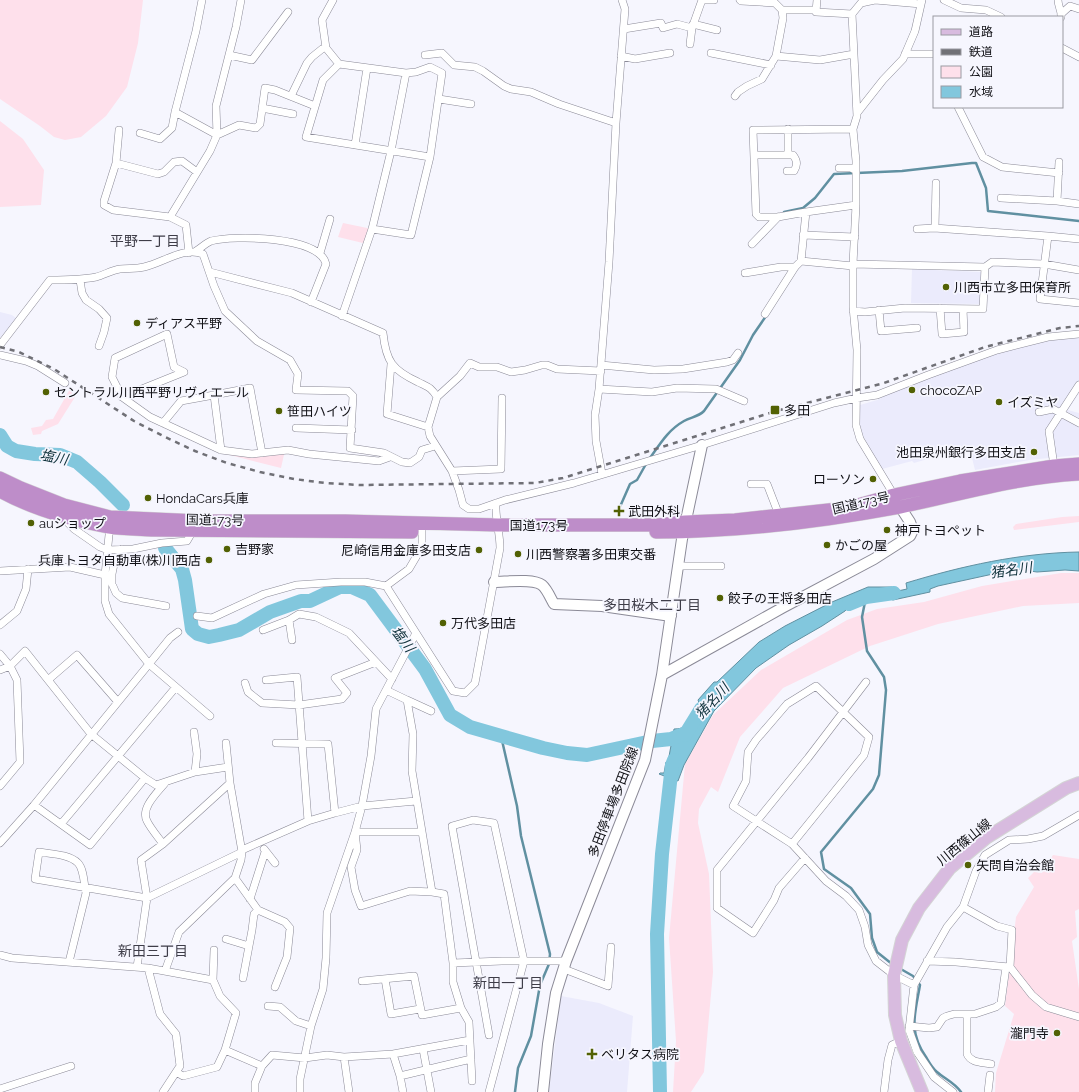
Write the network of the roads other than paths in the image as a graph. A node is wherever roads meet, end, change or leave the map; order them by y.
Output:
1 (202, 0) edge
2 (241, 0) edge
3 (333, 0) edge
4 (622, 0) edge
5 (714, 0) edge
6 (740, 0) edge
7 (817, 0) edge
8 (875, 0) edge
9 (944, 0) edge
10 (1058, 0) edge
11 (775, 2) edge
12 (922, 2) edge
13 (1079, 9) edge
14 (782, 10) junction
15 (816, 10) junction
16 (288, 12) dead end
17 (852, 14) junction
18 (999, 16) edge
19 (1061, 16) edge
20 (693, 26) junction
21 (624, 28) junction
22 (718, 30) dead end
23 (690, 44) dead end
24 (322, 49) dead end
25 (1063, 49) edge
26 (711, 52) dead end
27 (670, 53) dead end
28 (854, 54) junction
29 (905, 54) junction
30 (933, 54) edge
31 (229, 55) junction
32 (425, 55) dead end
33 (621, 56) junction
34 (776, 56) junction
35 (1079, 57) edge
36 (339, 64) junction
37 (771, 65) junction
38 (367, 68) junction
39 (406, 73) junction
40 (291, 96) junction
41 (735, 96) dead end
42 (439, 99) junction
43 (471, 104) dead end
44 (315, 106) junction
45 (262, 108) junction
46 (958, 108) edge
47 (175, 112) junction
48 (857, 113) junction
49 (293, 114) dead end
50 (616, 123) junction
51 (788, 129) junction
52 (853, 129) junction
53 (118, 130) dead end
54 (140, 133) dead end
55 (217, 134) junction
56 (354, 145) junction
57 (391, 151) junction
58 (754, 155) junction
59 (788, 155) junction
60 (430, 157) junction
61 (116, 162) junction
62 (1059, 162) dead end
63 (840, 168) dead end
64 (855, 170) junction
65 (787, 171) dead end
66 (197, 172) junction
67 (1059, 173) junction
68 (936, 183) dead end
69 (1001, 198) dead end
70 (1057, 200) junction
71 (1079, 204) edge
72 (856, 205) junction
73 (806, 212) junction
74 (170, 217) junction
75 (778, 217) junction
76 (330, 219) dead end
77 (917, 228) dead end
78 (935, 228) junction
79 (372, 229) junction
80 (803, 235) junction
81 (1048, 236) junction
82 (855, 237) junction
83 (1079, 239) edge
84 (752, 244) dead end
85 (192, 252) junction
86 (320, 253) junction
87 (801, 261) junction
88 (1044, 264) junction
89 (853, 265) junction
90 (795, 267) junction
91 (985, 267) junction
92 (1079, 270) edge
93 (210, 272) junction
94 (745, 273) dead end
95 (80, 280) junction
96 (311, 302) junction
97 (1079, 303) edge
98 (940, 308) junction
99 (963, 309) junction
100 (879, 310) junction
101 (853, 311) junction
102 (765, 314) dead end
103 (342, 316) junction
104 (917, 328) dead end
105 (1079, 334) edge
106 (0, 345) edge
107 (99, 346) dead end
108 (0, 354) edge
109 (738, 354) dead end
110 (391, 364) junction
111 (601, 368) junction
112 (65, 383) dead end
113 (1079, 385) edge
114 (600, 389) junction
115 (214, 395) junction
116 (122, 397) junction
117 (437, 397) junction
118 (740, 397) dead end
119 (502, 398) dead end
120 (857, 398) junction
121 (1039, 412) dead end
122 (1061, 412) junction
123 (163, 423) junction
124 (1079, 423) edge
125 (428, 427) junction
126 (296, 428) dead end
127 (352, 430) junction
128 (702, 445) junction
129 (435, 446) junction
130 (221, 450) junction
131 (262, 453) junction
132 (390, 456) junction
133 (1079, 464) edge
134 (1054, 466) junction
135 (452, 471) junction
136 (602, 474) junction
137 (1079, 474) edge
138 (0, 478) edge
139 (751, 484) dead end
140 (0, 492) edge
141 (894, 495) junction
142 (496, 503) junction
143 (900, 506) junction
144 (65, 511) junction
145 (779, 515) junction
146 (110, 522) junction
147 (196, 525) junction
148 (684, 527) junction
149 (422, 528) junction
150 (498, 528) junction
151 (122, 549) junction
152 (108, 550) junction
153 (678, 566) junction
154 (721, 566) dead end
155 (28, 569) junction
156 (0, 571) edge
157 (105, 575) junction
158 (494, 582) junction
159 (386, 586) junction
160 (166, 606) dead end
161 (197, 616) dead end
162 (671, 616) junction
163 (289, 620) junction
164 (0, 625) edge
165 (263, 630) dead end
166 (178, 632) dead end
167 (416, 633) junction
168 (292, 640) dead end
169 (0, 654) edge
170 (376, 662) junction
171 (149, 664) junction
172 (10, 666) junction
173 (0, 670) edge
174 (662, 675) junction
175 (392, 679) junction
176 (48, 680) junction
177 (266, 680) dead end
178 (866, 682) dead end
179 (245, 683) dead end
180 (176, 687) junction
181 (386, 690) junction
182 (407, 700) junction
183 (118, 702) junction
184 (299, 705) junction
185 (431, 711) dead end
186 (843, 712) junction
187 (210, 716) dead end
188 (194, 732) dead end
189 (92, 734) junction
190 (226, 743) dead end
191 (276, 743) dead end
192 (303, 744) junction
193 (119, 756) junction
194 (228, 767) junction
195 (195, 772) junction
196 (144, 778) junction
197 (165, 783) junction
198 (230, 783) junction
199 (1079, 783) edge
200 (0, 786) edge
201 (416, 801) junction
202 (34, 805) junction
203 (362, 806) junction
204 (335, 813) junction
205 (1079, 815) edge
206 (308, 821) junction
207 (757, 821) junction
208 (62, 824) junction
209 (355, 832) junction
210 (421, 832) junction
211 (261, 841) junction
212 (0, 843) edge
213 (163, 844) junction
214 (792, 844) junction
215 (242, 851) junction
216 (265, 852) junction
217 (805, 858) junction
218 (275, 863) dead end
219 (235, 878) junction
220 (85, 887) junction
221 (432, 892) junction
222 (147, 898) junction
223 (250, 899) junction
224 (963, 907) junction
225 (258, 910) junction
226 (226, 939) dead end
227 (249, 946) junction
228 (611, 947) dead end
229 (214, 950) dead end
230 (0, 955) edge
231 (524, 961) junction
232 (69, 962) junction
233 (476, 962) junction
234 (927, 962) junction
235 (453, 963) junction
236 (565, 965) junction
237 (137, 967) junction
238 (1008, 967) junction
239 (148, 968) junction
240 (165, 971) junction
241 (894, 975) junction
242 (243, 978) dead end
243 (385, 979) junction
244 (213, 980) junction
245 (362, 981) dead end
246 (914, 985) junction
247 (275, 987) dead end
248 (268, 1006) dead end
249 (462, 1008) junction
250 (420, 1009) junction
251 (967, 1014) junction
252 (1079, 1016) edge
253 (311, 1026) junction
254 (909, 1026) junction
255 (489, 1035) dead end
256 (470, 1040) junction
257 (901, 1041) junction
258 (423, 1049) junction
259 (225, 1050) junction
260 (393, 1054) junction
261 (344, 1057) junction
262 (305, 1058) junction
263 (471, 1060) junction
264 (991, 1064) dead end
265 (71, 1066) dead end
266 (262, 1066) junction
267 (427, 1069) junction
268 (176, 1072) junction
269 (990, 1075) dead end
270 (400, 1076) junction
271 (472, 1081) dead end
272 (0, 1089) edge
273 (163, 1092) edge
274 (255, 1092) edge
275 (300, 1092) edge
276 (349, 1092) edge
277 (403, 1092) edge
278 (431, 1092) edge
279 (489, 1092) edge
280 (543, 1092) edge
281 (884, 1092) edge
282 (922, 1092) edge
283 (953, 1092) edge
284 (988, 1092) edge

1 - 47 street
2 - 31 street
3 - 36 street
4 - 21 street
5 - 20 street
6 - 11 street
7 - 15 street
8 - 12 street
8 - 17 street
9 - 18 street
10 - 19 street
11 - 14 street
12 - 29 street
13 - 19 street
14 - 15 street
14 - 34 street
15 - 17 street
16 - 31 street
17 - 28 street
20 - 21 street
20 - 22 street
20 - 23 street
21 - 33 street
24 - 40 street
25 - 35 street
26 - 37 street
27 - 33 street
28 - 34 street
28 - 48 street
29 - 30 street
29 - 48 street
31 - 55 street
32 - 50 street
33 - 50 street
34 - 37 street
36 - 38 street
36 - 44 street
37 - 41 street
38 - 39 street
38 - 56 street
39 - 42 street
39 - 57 street
40 - 44 street
40 - 45 street
42 - 43 street
42 - 60 street
44 - 56 street
45 - 49 street
45 - 55 street
46 - 67 street
47 - 54 street
47 - 55 street
48 - 52 street
50 - 111 street
51 - 52 street
51 - 58 street
51 - 59 street
52 - 64 street
53 - 61 street
55 - 66 street
56 - 57 street
57 - 60 street
57 - 79 street
58 - 59 street
58 - 75 street
59 - 65 street
60 - 79 street
61 - 66 street
61 - 74 street
62 - 67 street
63 - 64 street
64 - 72 street
66 - 74 street
67 - 70 street
68 - 78 street
69 - 70 street
70 - 71 street
72 - 73 street
72 - 82 street
73 - 75 street
73 - 80 street
74 - 85 street
75 - 84 street
76 - 86 street
77 - 78 street
78 - 81 street
79 - 103 street
80 - 82 street
80 - 87 street
81 - 83 street
81 - 88 street
82 - 89 street
85 - 86 street
85 - 93 street
85 - 95 street
86 - 96 street
87 - 89 street
87 - 90 street
88 - 91 street
88 - 92 street
88 - 97 street
89 - 91 street
89 - 101 street
90 - 94 street
90 - 102 street
91 - 99 street
93 - 96 street
93 - 127 street
95 - 106 street
95 - 107 street
96 - 103 street
98 - 99 street
98 - 99 street
98 - 100 street
100 - 101 street
100 - 104 street
101 - 120 street
103 - 110 street
105 - 120 street
108 - 112 street
109 - 111 street
110 - 117 street
110 - 125 street
111 - 114 street
111 - 117 street
113 - 122 street
114 - 118 street
114 - 136 street
115 - 123 street
115 - 130 street
115 - 131 street
116 - 116 street
116 - 123 street
117 - 125 street
119 - 135 street
120 - 128 street
120 - 141 street
121 - 122 street
122 - 124 street
122 - 134 street
123 - 130 street
125 - 129 street
126 - 127 street
127 - 132 street
128 - 136 street
128 - 148 main road, 多田停車場多田院線
129 - 132 street
129 - 135 street
130 - 131 street
131 - 132 street
133 - 134 highway, 国道173号
134 - 141 highway, 国道173号
135 - 142 street
136 - 142 street
137 - 143 highway, 国道173号
138 - 144 highway, 国道173号
139 - 145 street
140 - 144 highway, 国道173号
141 - 143 main road
141 - 145 highway, 国道173号
142 - 150 street
143 - 148 highway, 国道173号
143 - 174 main road
144 - 146 highway, 国道173号
144 - 152 street
145 - 148 highway, 国道173号
146 - 147 highway, 国道173号
146 - 152 street
147 - 149 highway, 国道173号
147 - 151 street
148 - 150 highway, 国道173号
148 - 153 main road, 多田停車場多田院線
149 - 150 highway, 国道173号
149 - 159 street
150 - 158 street
151 - 152 street
151 - 160 street
152 - 157 street
153 - 154 street
153 - 162 main road, 多田停車場多田院線
155 - 156 street
155 - 157 street
155 - 164 street
157 - 171 street
158 - 162 main road
158 - 167 street
159 - 161 street
159 - 167 street
162 - 174 main road, 多田停車場多田院線
163 - 165 street
163 - 168 street
163 - 170 street
166 - 171 street
167 - 175 street
169 - 172 street
170 - 175 street
170 - 184 street
171 - 180 street
171 - 183 street
172 - 173 street
172 - 176 street
172 - 200 street
174 - 236 main road, 多田停車場多田院線
175 - 181 street
176 - 183 street
176 - 189 street
177 - 184 street
178 - 186 street
179 - 184 street
180 - 187 street
180 - 193 street
181 - 182 street
181 - 203 street
182 - 185 street
182 - 201 street
183 - 189 street
184 - 192 street
186 - 207 street
186 - 207 street
186 - 214 street
188 - 195 street
189 - 193 street
189 - 202 street
190 - 194 street
191 - 192 street
192 - 204 street
192 - 206 street
193 - 196 street
193 - 208 street
194 - 195 street
194 - 198 street
195 - 197 street
196 - 197 street
196 - 208 street
197 - 213 street
198 - 213 street
198 - 215 street
199 - 241 main road, 川西篠山線
201 - 203 street
201 - 210 street
202 - 208 street
202 - 212 street
203 - 204 street
203 - 209 street
204 - 206 street
205 - 224 street
206 - 211 street
207 - 214 street
207 - 217 street
209 - 210 street
209 - 221 street
209 - 253 street
210 - 221 street
211 - 215 street
211 - 216 street
213 - 222 street
214 - 217 street
215 - 219 street
215 - 222 street
216 - 218 street
216 - 223 street
217 - 241 street
219 - 223 street
219 - 240 street
220 - 220 street
220 - 222 street
220 - 232 street
221 - 235 street
222 - 237 street
223 - 225 street
224 - 234 street
224 - 238 street
225 - 227 street
225 - 247 street
226 - 227 street
227 - 242 street
228 - 236 street
229 - 244 street
230 - 232 street
231 - 233 street
231 - 233 street
231 - 236 street
231 - 279 street
232 - 237 street
233 - 235 street
233 - 255 street
234 - 238 street
234 - 246 street
235 - 249 street
236 - 280 main road, 多田停車場多田院線
237 - 239 street
238 - 251 street
238 - 252 street
239 - 240 street
239 - 268 street
240 - 244 street
241 - 246 street
241 - 257 main road, 川西篠山線
243 - 245 street
243 - 250 street
243 - 250 street
244 - 259 street
246 - 254 street
248 - 253 street
249 - 250 street
249 - 256 street
251 - 254 street
251 - 264 street
253 - 262 street
254 - 283 street
256 - 258 street
256 - 263 street
257 - 281 street
257 - 282 main road, 川西篠山線
258 - 260 street
258 - 267 street
259 - 266 street
259 - 268 street
260 - 261 street
260 - 270 street
261 - 262 street
261 - 276 street
262 - 266 street
262 - 275 street
263 - 267 street
263 - 271 street
265 - 272 street
266 - 274 street
267 - 270 street
267 - 278 street
268 - 273 street
269 - 284 street
270 - 277 street

